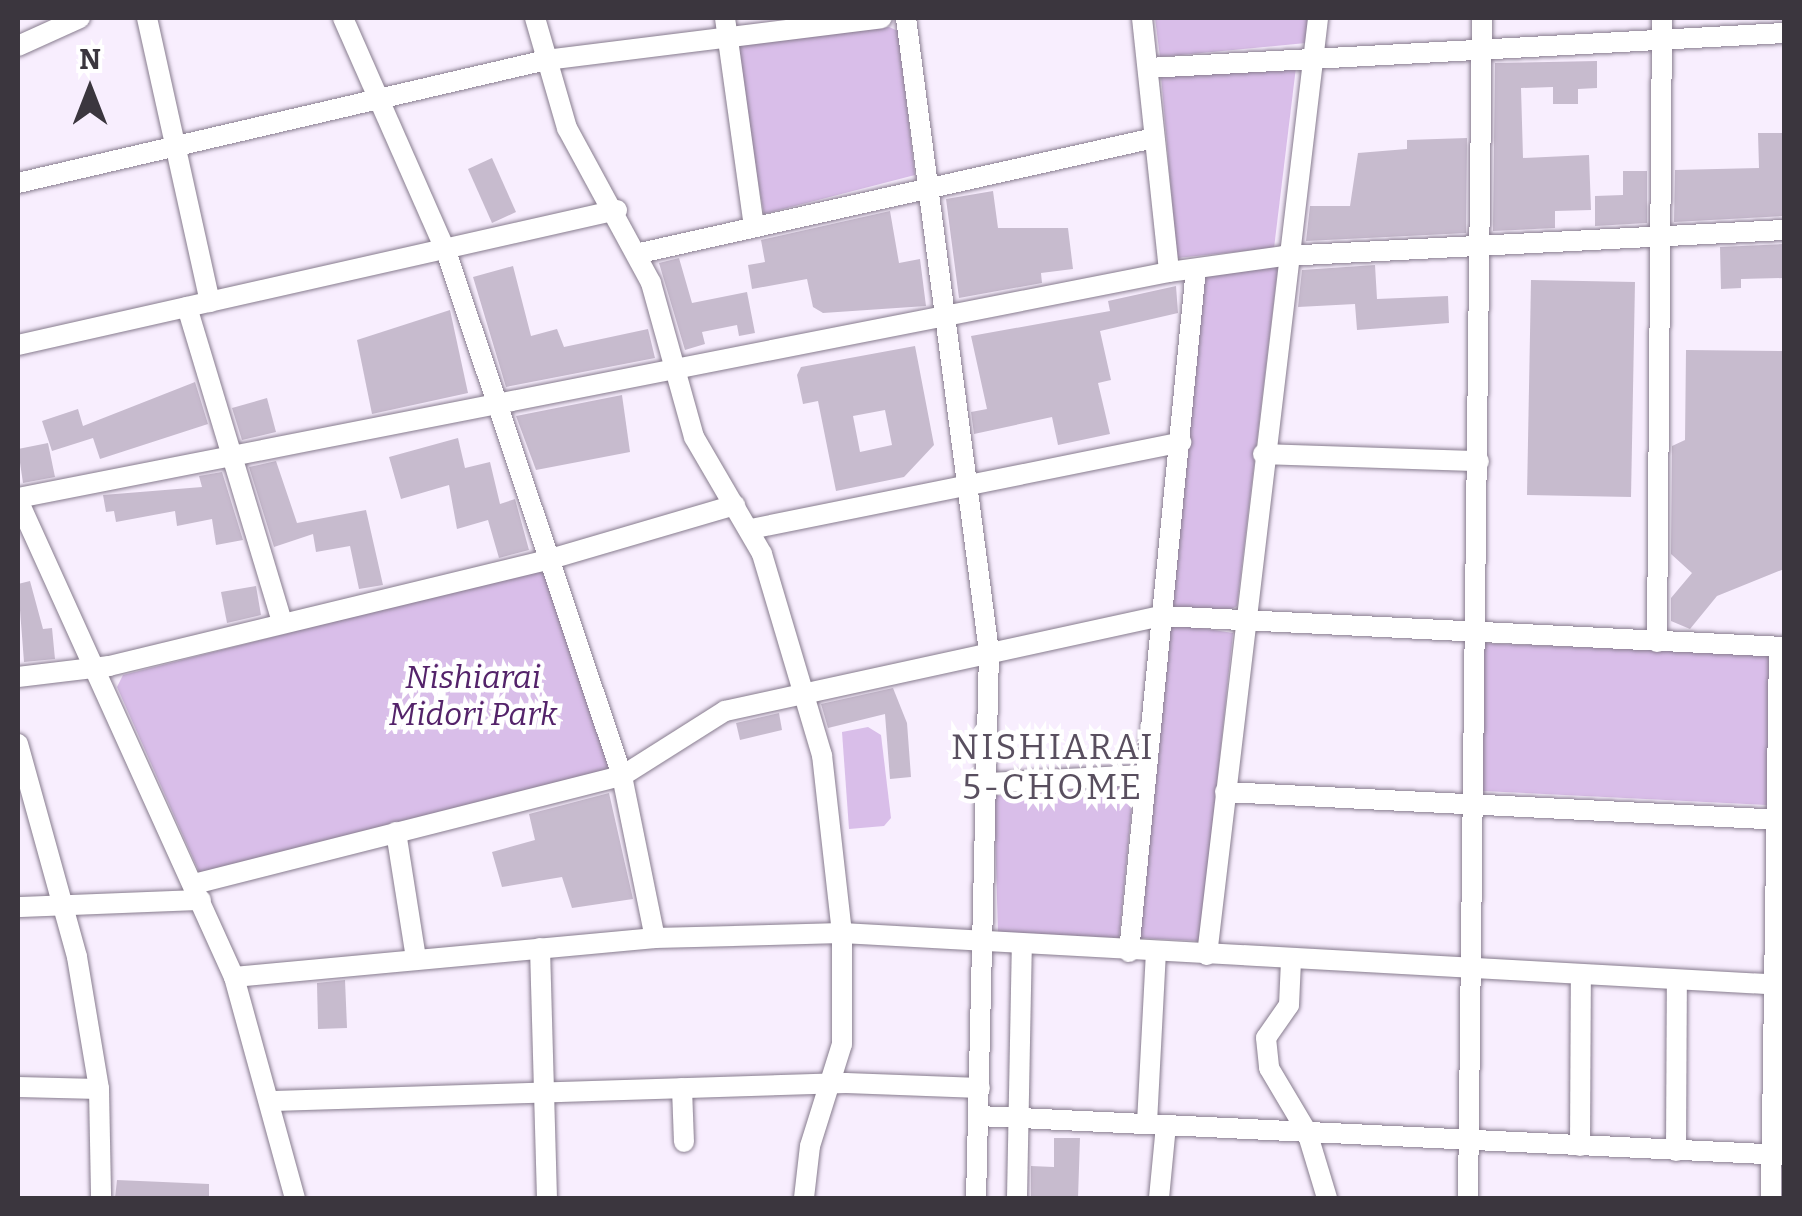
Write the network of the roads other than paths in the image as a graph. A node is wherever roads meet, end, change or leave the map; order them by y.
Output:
1 (80, 18) edge
2 (147, 18) edge
3 (343, 18) edge
4 (535, 18) edge
5 (881, 18) edge
6 (906, 18) edge
7 (1142, 18) edge
8 (1318, 18) edge
9 (1482, 18) edge
10 (1662, 26) edge
11 (726, 27) edge
12 (1784, 33) edge
13 (18, 46) edge
14 (1482, 47) junction
15 (1312, 58) junction
16 (546, 60) junction
17 (1148, 68) junction
18 (379, 98) junction
19 (1154, 138) junction
20 (174, 146) junction
21 (18, 183) edge
22 (926, 188) junction
23 (616, 210) junction
24 (754, 226) junction
25 (1784, 230) edge
26 (1660, 236) junction
27 (1480, 246) junction
28 (446, 251) junction
29 (640, 253) junction
30 (1284, 256) junction
31 (1196, 269) junction
32 (1169, 272) junction
33 (210, 302) junction
34 (188, 307) junction
35 (943, 318) junction
36 (18, 345) edge
37 (682, 372) junction
38 (494, 408) junction
39 (1181, 442) junction
40 (1263, 454) junction
41 (230, 458) junction
42 (1479, 461) junction
43 (964, 484) junction
44 (18, 499) edge
45 (736, 505) junction
46 (751, 529) junction
47 (547, 560) junction
48 (1161, 616) junction
49 (282, 622) junction
50 (1242, 624) junction
51 (1476, 634) junction
52 (1657, 642) junction
53 (1782, 647) edge
54 (989, 652) junction
55 (95, 668) junction
56 (18, 678) edge
57 (803, 693) junction
58 (18, 744) edge
59 (1144, 775) junction
60 (622, 776) junction
61 (988, 783) junction
62 (1225, 792) junction
63 (1472, 802) junction
64 (1780, 820) edge
65 (396, 832) junction
66 (198, 892) junction
67 (63, 906) junction
68 (18, 907) edge
69 (842, 932) junction
70 (654, 938) junction
71 (983, 940) junction
72 (1022, 944) junction
73 (540, 948) junction
74 (1129, 952) junction
75 (1156, 953) junction
76 (1208, 955) junction
77 (416, 958) junction
78 (1292, 960) junction
79 (1469, 973) junction
80 (234, 977) junction
81 (1581, 978) junction
82 (1678, 983) junction
83 (1779, 984) edge
84 (829, 1084) junction
85 (18, 1087) edge
86 (682, 1088) junction
87 (980, 1088) junction
88 (98, 1089) junction
89 (545, 1092) junction
90 (274, 1101) junction
91 (980, 1116) junction
92 (1018, 1119) junction
93 (1157, 1124) junction
94 (1307, 1132) junction
95 (1469, 1140) junction
96 (684, 1142) dead end
97 (1580, 1146) junction
98 (1676, 1150) junction
99 (1778, 1155) edge
100 (101, 1198) edge
101 (295, 1198) edge
102 (547, 1198) edge
103 (804, 1198) edge
104 (976, 1198) edge
105 (1017, 1198) edge
106 (1159, 1198) edge
107 (1328, 1198) edge
108 (1468, 1198) edge
109 (1771, 1198) edge

1 - 13 street
2 - 20 street
3 - 18 street
4 - 16 street
5 - 11 street
6 - 22 street
7 - 17 street
8 - 15 street
9 - 14 street
10 - 12 street
10 - 14 street
10 - 26 street
11 - 16 street
11 - 24 street
14 - 15 street
14 - 27 street
15 - 17 street
15 - 30 street
16 - 18 street
16 - 23 street
17 - 19 street
18 - 20 street
18 - 28 street
19 - 22 street
19 - 32 street
20 - 21 street
20 - 33 street
22 - 24 street
22 - 35 street
23 - 28 street
23 - 29 street
24 - 29 street
25 - 26 street
26 - 27 street
26 - 52 street
27 - 30 street
27 - 42 street
28 - 33 street
28 - 38 street
29 - 37 street
30 - 31 street
30 - 40 street
31 - 32 street
31 - 39 street
32 - 35 street
33 - 34 street
34 - 36 street
34 - 41 street
35 - 37 street
35 - 43 street
37 - 38 street
37 - 45 street
38 - 41 street
38 - 47 street
39 - 43 street
39 - 48 street
40 - 42 street
40 - 50 street
41 - 44 street
41 - 49 street
42 - 51 street
43 - 46 street
43 - 54 street
44 - 55 street
45 - 46 street
45 - 47 street
46 - 57 street
47 - 49 street
47 - 60 street
48 - 50 street
48 - 54 street
48 - 59 street
49 - 55 street
50 - 51 street
50 - 62 street
51 - 52 street
51 - 63 street
52 - 53 street
53 - 64 street
54 - 57 street
54 - 61 street
55 - 56 street
55 - 66 street
57 - 60 street
57 - 69 street
58 - 67 street
59 - 61 street
59 - 74 street
60 - 65 street
60 - 70 street
61 - 71 street
62 - 63 street
62 - 76 street
63 - 64 street
63 - 79 street
64 - 83 street
65 - 66 street
65 - 77 street
66 - 67 street
66 - 80 street
67 - 68 street
67 - 88 street
69 - 70 street
69 - 71 street
69 - 84 street
70 - 73 street
71 - 72 street
71 - 87 street
72 - 74 street
72 - 92 street
73 - 77 street
73 - 89 street
74 - 75 street
75 - 76 street
75 - 93 street
76 - 78 street
77 - 80 street
78 - 79 street
78 - 94 street
79 - 81 street
79 - 95 street
80 - 90 street
81 - 82 street
81 - 97 street
82 - 83 street
82 - 98 street
83 - 99 street
84 - 86 street
84 - 87 street
84 - 103 street
85 - 88 street
86 - 89 street
86 - 96 street
87 - 91 street
88 - 100 street
89 - 90 street
89 - 102 street
90 - 101 street
91 - 92 street
91 - 104 street
92 - 93 street
92 - 105 street
93 - 94 street
93 - 106 street
94 - 95 street
94 - 107 street
95 - 97 street
95 - 108 street
97 - 98 street
98 - 99 street
99 - 109 street

